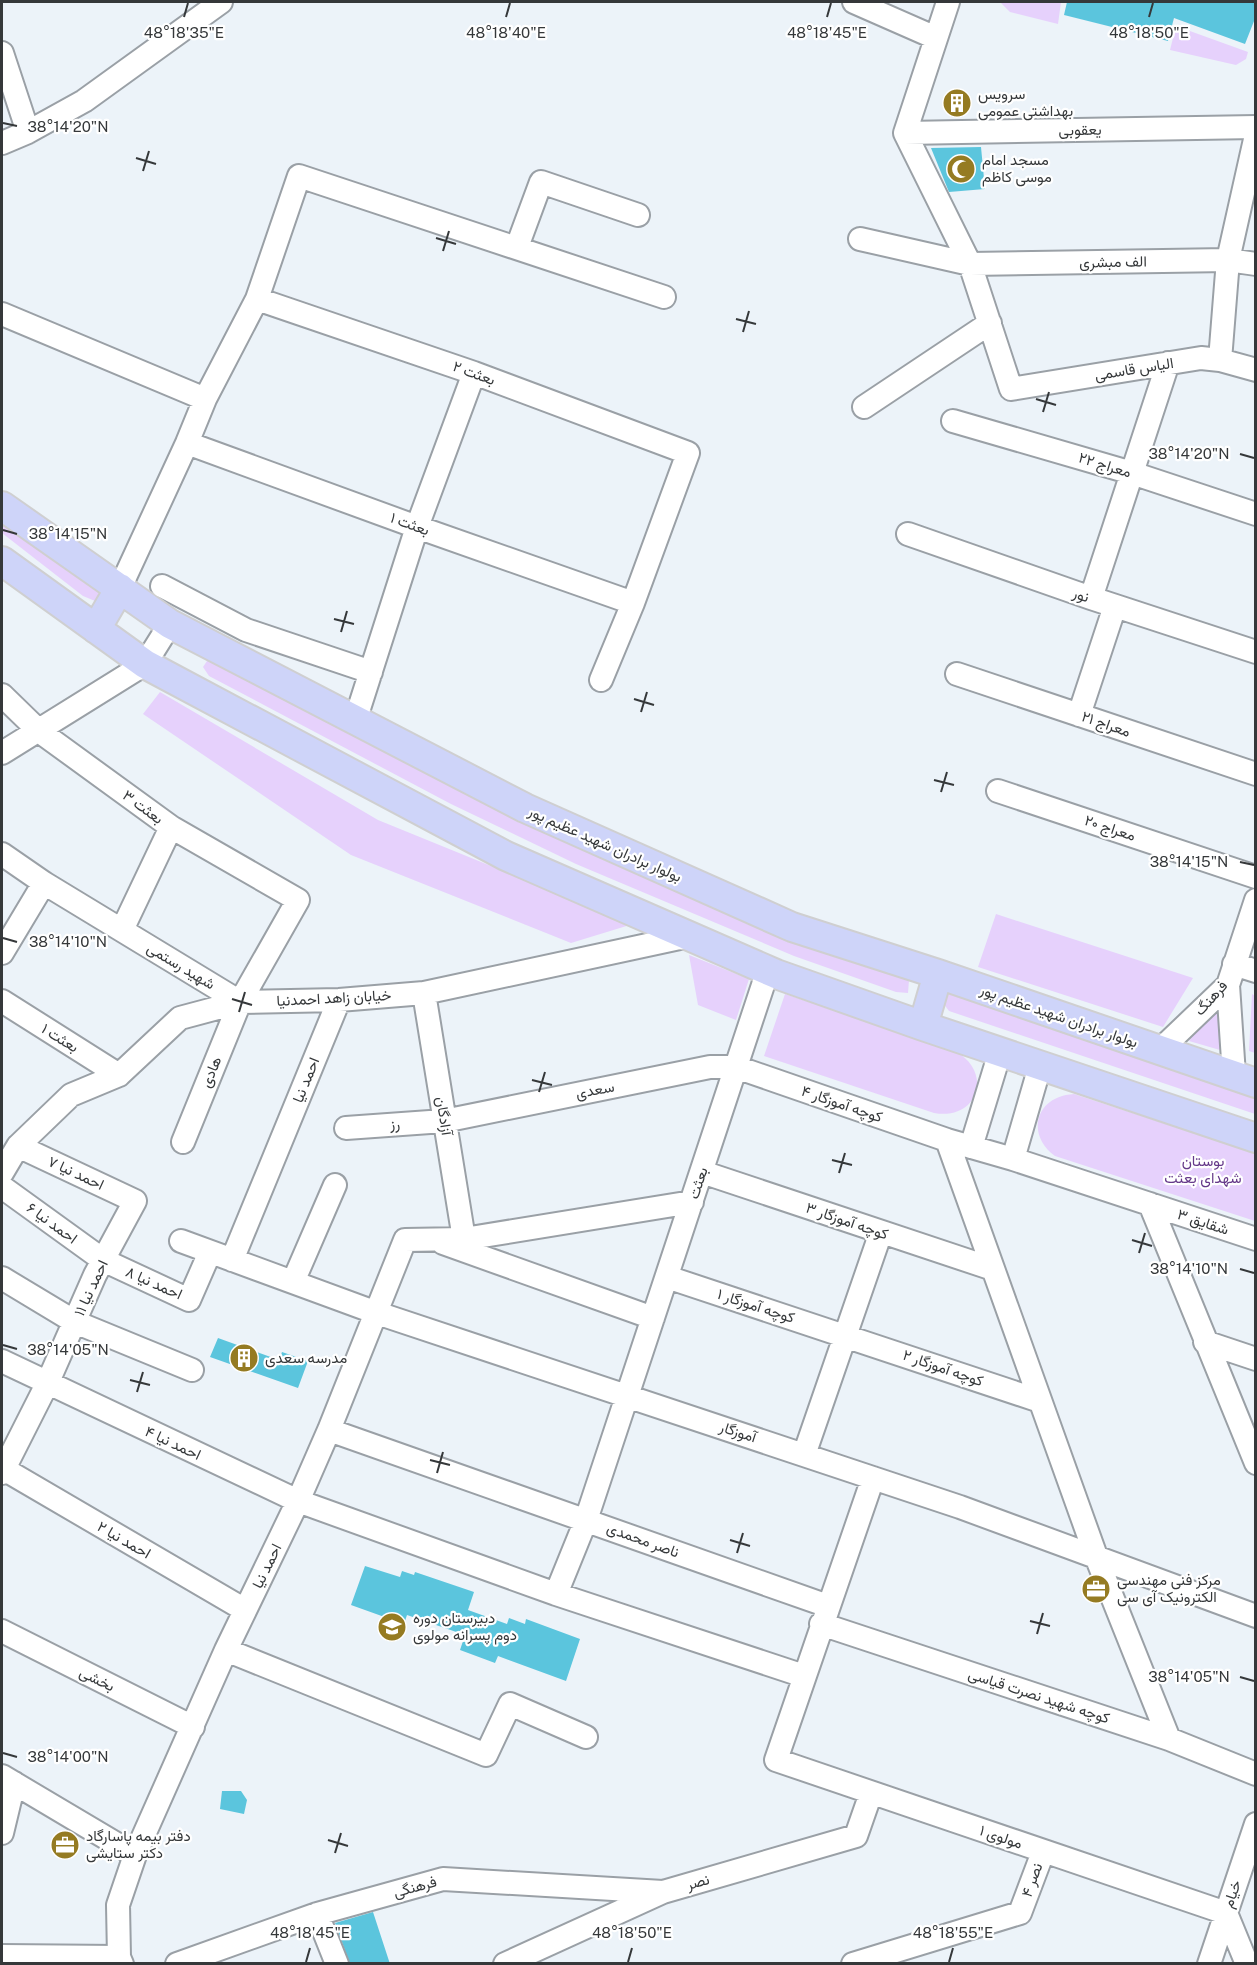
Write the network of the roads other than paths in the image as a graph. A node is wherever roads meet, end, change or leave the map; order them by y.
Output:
1 (221, 2) edge
2 (854, 2) edge
3 (948, 2) edge
4 (936, 38) junction
5 (2, 53) edge
6 (1256, 128) edge
7 (28, 132) junction
8 (905, 133) junction
9 (1256, 135) edge
10 (2, 143) edge
11 (638, 215) dead end
12 (860, 239) dead end
13 (517, 247) junction
14 (1228, 260) junction
15 (970, 264) junction
16 (1256, 264) edge
17 (664, 297) dead end
18 (257, 299) junction
19 (2, 314) edge
20 (990, 323) junction
21 (1220, 360) junction
22 (1168, 363) junction
23 (1256, 370) edge
24 (474, 372) junction
25 (205, 399) junction
26 (864, 407) dead end
27 (953, 421) dead end
28 (187, 443) junction
29 (1132, 473) junction
30 (2, 506) edge
31 (1256, 513) edge
32 (417, 527) junction
33 (909, 534) dead end
34 (2, 561) edge
35 (162, 586) dead end
36 (120, 588) junction
37 (1091, 598) junction
38 (633, 603) junction
39 (1115, 606) junction
40 (170, 624) junction
41 (96, 629) junction
42 (1256, 652) edge
43 (146, 664) junction
44 (370, 672) junction
45 (957, 674) dead end
46 (601, 680) dead end
47 (2, 695) edge
48 (1079, 715) junction
49 (355, 721) junction
50 (39, 731) junction
51 (2, 753) edge
52 (1256, 774) edge
53 (998, 791) dead end
54 (171, 827) junction
55 (2, 854) edge
56 (1256, 877) edge
57 (44, 883) junction
58 (298, 900) joint
59 (1256, 900) edge
60 (122, 930) junction
61 (689, 936) junction
62 (2, 953) edge
63 (768, 970) junction
64 (1239, 973) edge
65 (938, 974) junction
66 (424, 993) junction
67 (339, 1000) junction
68 (2, 1001) edge
69 (240, 1002) junction
70 (923, 1026) junction
71 (1160, 1050) junction
72 (1000, 1052) junction
73 (1040, 1066) junction
74 (736, 1067) junction
75 (119, 1076) junction
76 (1245, 1079) edge
77 (444, 1121) junction
78 (346, 1128) dead end
79 (1256, 1138) edge
80 (947, 1140) junction
81 (183, 1142) dead end
82 (18, 1146) junction
83 (970, 1147) junction
84 (1013, 1160) junction
85 (702, 1172) junction
86 (2, 1173) edge
87 (335, 1185) dead end
88 (2, 1187) edge
89 (135, 1201) joint
90 (692, 1203) junction
91 (1150, 1204) junction
92 (881, 1232) junction
93 (433, 1239) junction
94 (464, 1239) junction
95 (1256, 1239) edge
96 (181, 1241) dead end
97 (210, 1251) junction
98 (103, 1260) junction
99 (232, 1260) junction
100 (993, 1269) junction
101 (667, 1277) junction
102 (2, 1278) edge
103 (293, 1282) junction
104 (376, 1313) junction
105 (653, 1318) junction
106 (75, 1322) junction
107 (845, 1335) junction
108 (1205, 1342) junction
109 (1256, 1359) edge
110 (2, 1361) edge
111 (192, 1370) dead end
112 (47, 1384) junction
113 (628, 1396) junction
114 (1040, 1401) junction
115 (329, 1430) junction
116 (804, 1455) junction
117 (1256, 1463) edge
118 (2, 1470) edge
119 (873, 1478) junction
120 (298, 1501) junction
121 (586, 1520) junction
122 (1097, 1559) junction
123 (556, 1594) junction
124 (245, 1610) junction
125 (824, 1615) junction
126 (1256, 1616) edge
127 (2, 1631) edge
128 (226, 1650) junction
129 (804, 1676) junction
130 (193, 1727) junction
131 (586, 1737) dead end
132 (1169, 1739) junction
133 (1256, 1773) edge
134 (8, 1779) edge
135 (871, 1793) junction
136 (1256, 1824) edge
137 (2, 1833) edge
138 (1043, 1852) junction
139 (135, 1855) junction
140 (663, 1892) junction
141 (1226, 1913) junction
142 (317, 1914) junction
143 (2, 1956) edge
144 (121, 1960) edge
145 (177, 1964) edge
146 (337, 1964) edge
147 (505, 1964) edge
148 (853, 1964) edge
149 (1209, 1964) edge
150 (1246, 1964) edge

1 - 7 street
2 - 4 street
3 - 4 street
4 - 8 street
5 - 7 street
6 - 8 street, یعقوبی
7 - 10 street
8 - 15 street
9 - 14 street
11 - 13 street
12 - 15 street, الف مبشری
13 - 17 street
13 - 18 street
14 - 15 street, الف مبشری
14 - 16 street, الف مبشری
14 - 21 street
15 - 20 street
18 - 24 street, بعثت ۲
18 - 25 street
19 - 25 street
20 - 22 street, الیاس قاسمی
20 - 26 street
21 - 22 street, الیاس قاسمی
21 - 23 street, الیاس قاسمی
22 - 29 street
24 - 32 street
24 - 38 street, بعثت ۲
25 - 28 street
27 - 29 street, معراج ۲۲
28 - 32 street, بعثت ۱
28 - 36 street
29 - 31 street, معراج ۲۲
29 - 37 street
30 - 36 main road, بولوار برادران شهید عظیم‌ پور
32 - 38 street, بعثت ۱
32 - 44 street
33 - 37 street, نور
34 - 41 main road
35 - 44 street
36 - 40 main road, بولوار برادران شهید عظیم‌ پور
36 - 41 main road
37 - 39 street, نور
38 - 46 street
39 - 42 street, نور
39 - 48 street
40 - 43 street
40 - 49 main road, بولوار برادران شهید عظیم‌ پور
41 - 43 main road
43 - 50 street
43 - 61 main road
44 - 49 street
45 - 48 street, معراج ۲۱
47 - 50 street, بعثت ۳
48 - 52 street, معراج ۲۱
49 - 65 main road, بولوار برادران شهید عظیم‌ پور
50 - 51 street
50 - 54 street, بعثت ۳
53 - 56 street, معراج ۲۰
54 - 58 street, بعثت ۳
54 - 60 street
55 - 57 street, شهید رستمی
57 - 60 street, شهید رستمی
57 - 62 street
58 - 69 street, هادی
59 - 64 street, فرهنگ
60 - 69 street, شهید رستمی
61 - 63 main road
61 - 66 street, خیابان زاهد احمدنیا
63 - 70 main road
63 - 74 street, بعثت
64 - 71 street, فرهنگ
64 - 76 street
65 - 70 main road
65 - 71 main road, بولوار برادران شهید عظیم‌ پور
66 - 67 street, خیابان زاهد احمدنیا
66 - 77 street, آزادگان
67 - 69 street, خیابان زاهد احمدنیا
67 - 99 street, احمد نیا
68 - 75 street, بعثت ۱
69 - 75 street, خیابان زاهد احمدنیا
69 - 81 street, هادی
70 - 72 main road
71 - 76 main road, بولوار برادران شهید عظیم‌ پور
72 - 73 main road
72 - 83 street
73 - 79 main road
73 - 84 street
74 - 77 street, سعدی
74 - 80 street, کوچه آموزگار ۴
74 - 85 street, بعثت
75 - 82 street, خیابان زاهد احمدنیا
77 - 78 street, رز
77 - 94 street, آزادگان
80 - 83 street, کوچه آموزگار ۴
80 - 100 street
82 - 86 street, خیابان زاهد احمدنیا
82 - 89 street, احمد نیا ۷
83 - 84 street, کوچه آموزگار ۴
84 - 91 street, شقایق ۳
85 - 90 street, بعثت
85 - 92 street, کوچه آموزگار ۳
87 - 103 street
88 - 98 street, احمد نیا ۶
89 - 98 street, احمد نیا ۱۱
90 - 94 street
90 - 101 street, بعثت
91 - 95 street, شقایق ۳
91 - 108 street
92 - 100 street, کوچه آموزگار ۳
92 - 107 street
93 - 94 street
93 - 104 street, احمد نیا
93 - 105 street
96 - 97 street
97 - 98 street, احمد نیا ۸
97 - 99 street
98 - 106 street, احمد نیا ۱۱
99 - 103 street
100 - 114 street
101 - 105 street, بعثت
101 - 107 street, کوچه آموزگار ۱
102 - 106 street
103 - 104 street
104 - 113 street, آموزگار
104 - 115 street, احمد نیا
105 - 113 street, بعثت
106 - 111 street
106 - 112 street, احمد نیا ۱۱
107 - 114 street, کوچه آموزگار ۲
107 - 116 street
108 - 109 street
108 - 117 street
110 - 112 street, احمد نیا ۴
112 - 118 street, احمد نیا ۱۱
112 - 120 street, احمد نیا ۴
113 - 116 street, آموزگار
113 - 121 street, بعثت
114 - 122 street
115 - 120 street, احمد نیا
115 - 121 street, ناصر محمدی
116 - 119 street, آموزگار
118 - 124 street, احمد نیا ۲
119 - 122 street, آموزگار
119 - 125 street
120 - 123 street, احمد نیا ۴
120 - 124 street, احمد نیا
121 - 123 street, بعثت
121 - 125 street, ناصر محمدی
122 - 126 street, آموزگار
122 - 132 street
123 - 129 street, احمد نیا ۴
124 - 128 street, احمد نیا
125 - 129 street
125 - 132 street, کوچه شهید نصرت قیاسی
127 - 130 street, بخشی
128 - 130 street, احمد نیا
128 - 131 street
129 - 135 street, مولوی ۱
130 - 139 street, احمد نیا
132 - 133 street, کوچه شهید نصرت قیاسی
134 - 137 street
134 - 139 street
135 - 138 street, مولوی ۱
135 - 140 street, نصر
136 - 141 street, خیام
138 - 141 street, مولوی ۱
138 - 148 street, نصر ۴
139 - 144 street, احمد نیا
140 - 142 street, فرهنگی
140 - 147 street, نصر
141 - 149 street, خیام
141 - 150 street
142 - 145 street, فرهنگی
142 - 146 street
143 - 144 street

